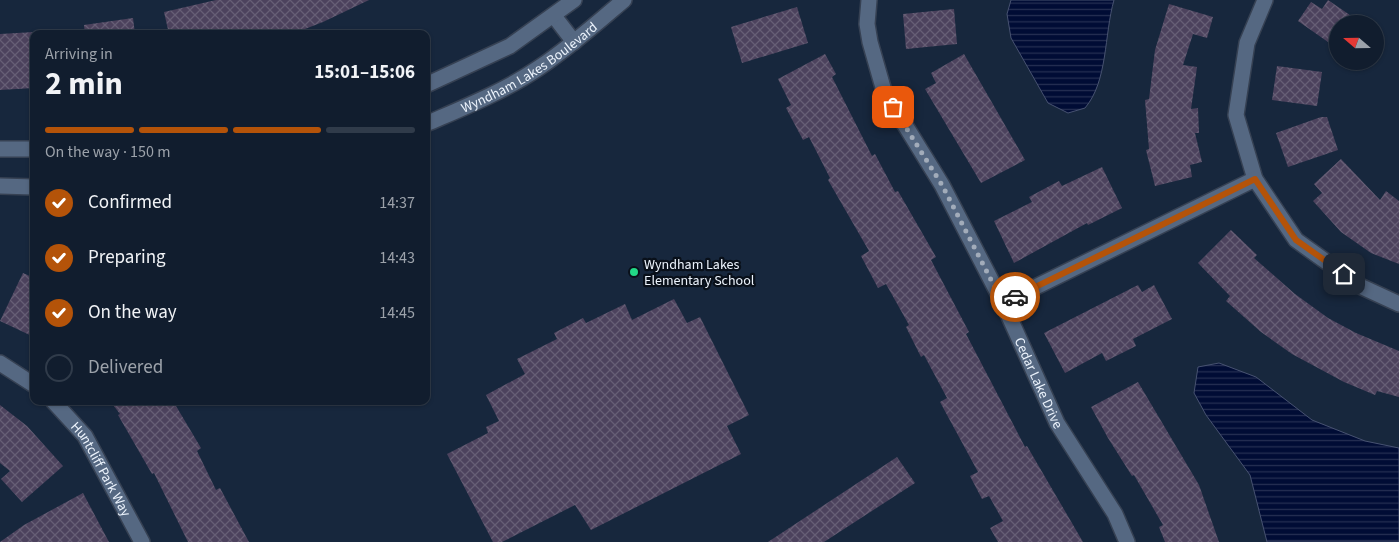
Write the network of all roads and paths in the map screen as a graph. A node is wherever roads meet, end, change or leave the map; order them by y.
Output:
1 (574, 0) edge
2 (624, 0) edge
3 (869, 0) edge
4 (1265, 0) edge
5 (554, 16) junction
6 (574, 42) junction
7 (430, 83) edge
8 (430, 122) edge
9 (0, 149) edge
10 (30, 149) edge
11 (1255, 179) junction
12 (0, 186) edge
13 (30, 187) edge
14 (1003, 303) junction
15 (1399, 304) edge
16 (0, 362) edge
17 (30, 382) edge
18 (57, 405) edge
19 (142, 542) edge
20 (1127, 542) edge

1 - 5 street, Wyndham Lakes Boulevard
2 - 6 street, Wyndham Lakes Boulevard
3 - 14 street, Cedar Lake Drive
4 - 11 street
5 - 6 street
5 - 7 street, Wyndham Lakes Boulevard
6 - 8 street, Wyndham Lakes Boulevard
9 - 10 street
11 - 14 street
11 - 15 street
12 - 13 street
14 - 20 street, Cedar Lake Drive
16 - 17 street
18 - 19 street, Huntcliff Park Way

